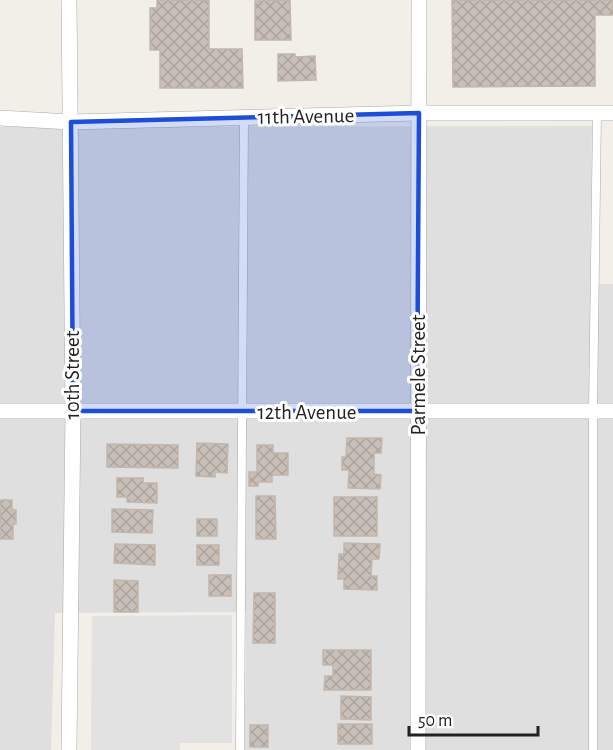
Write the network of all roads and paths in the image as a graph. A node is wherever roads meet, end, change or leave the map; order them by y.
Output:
1 (69, 0) edge
2 (420, 0) edge
3 (419, 113) junction
4 (597, 113) junction
5 (613, 113) edge
6 (0, 118) edge
7 (244, 118) junction
8 (71, 122) junction
9 (0, 411) edge
10 (72, 411) junction
11 (417, 411) junction
12 (593, 411) junction
13 (613, 411) edge
14 (243, 412) junction
15 (69, 750) edge
16 (240, 750) edge
17 (418, 750) edge
18 (593, 750) edge

1 - 8 street, 10th Street
2 - 3 street, Parmele Street
3 - 4 street, 11th Avenue
3 - 7 street, 11th Avenue
3 - 11 street, Parmele Street
4 - 5 street, 11th Avenue
4 - 12 lane
6 - 8 street, 11th Avenue
7 - 8 street, 11th Avenue
7 - 14 lane
8 - 10 street, 10th Street
9 - 10 street, 12th Avenue
10 - 14 street, 12th Avenue
10 - 15 street, 10th Street
11 - 12 street, 12th Avenue
11 - 14 street, 12th Avenue
11 - 17 street, Parmele Street
12 - 13 street, 12th Avenue
12 - 18 lane
14 - 16 lane

